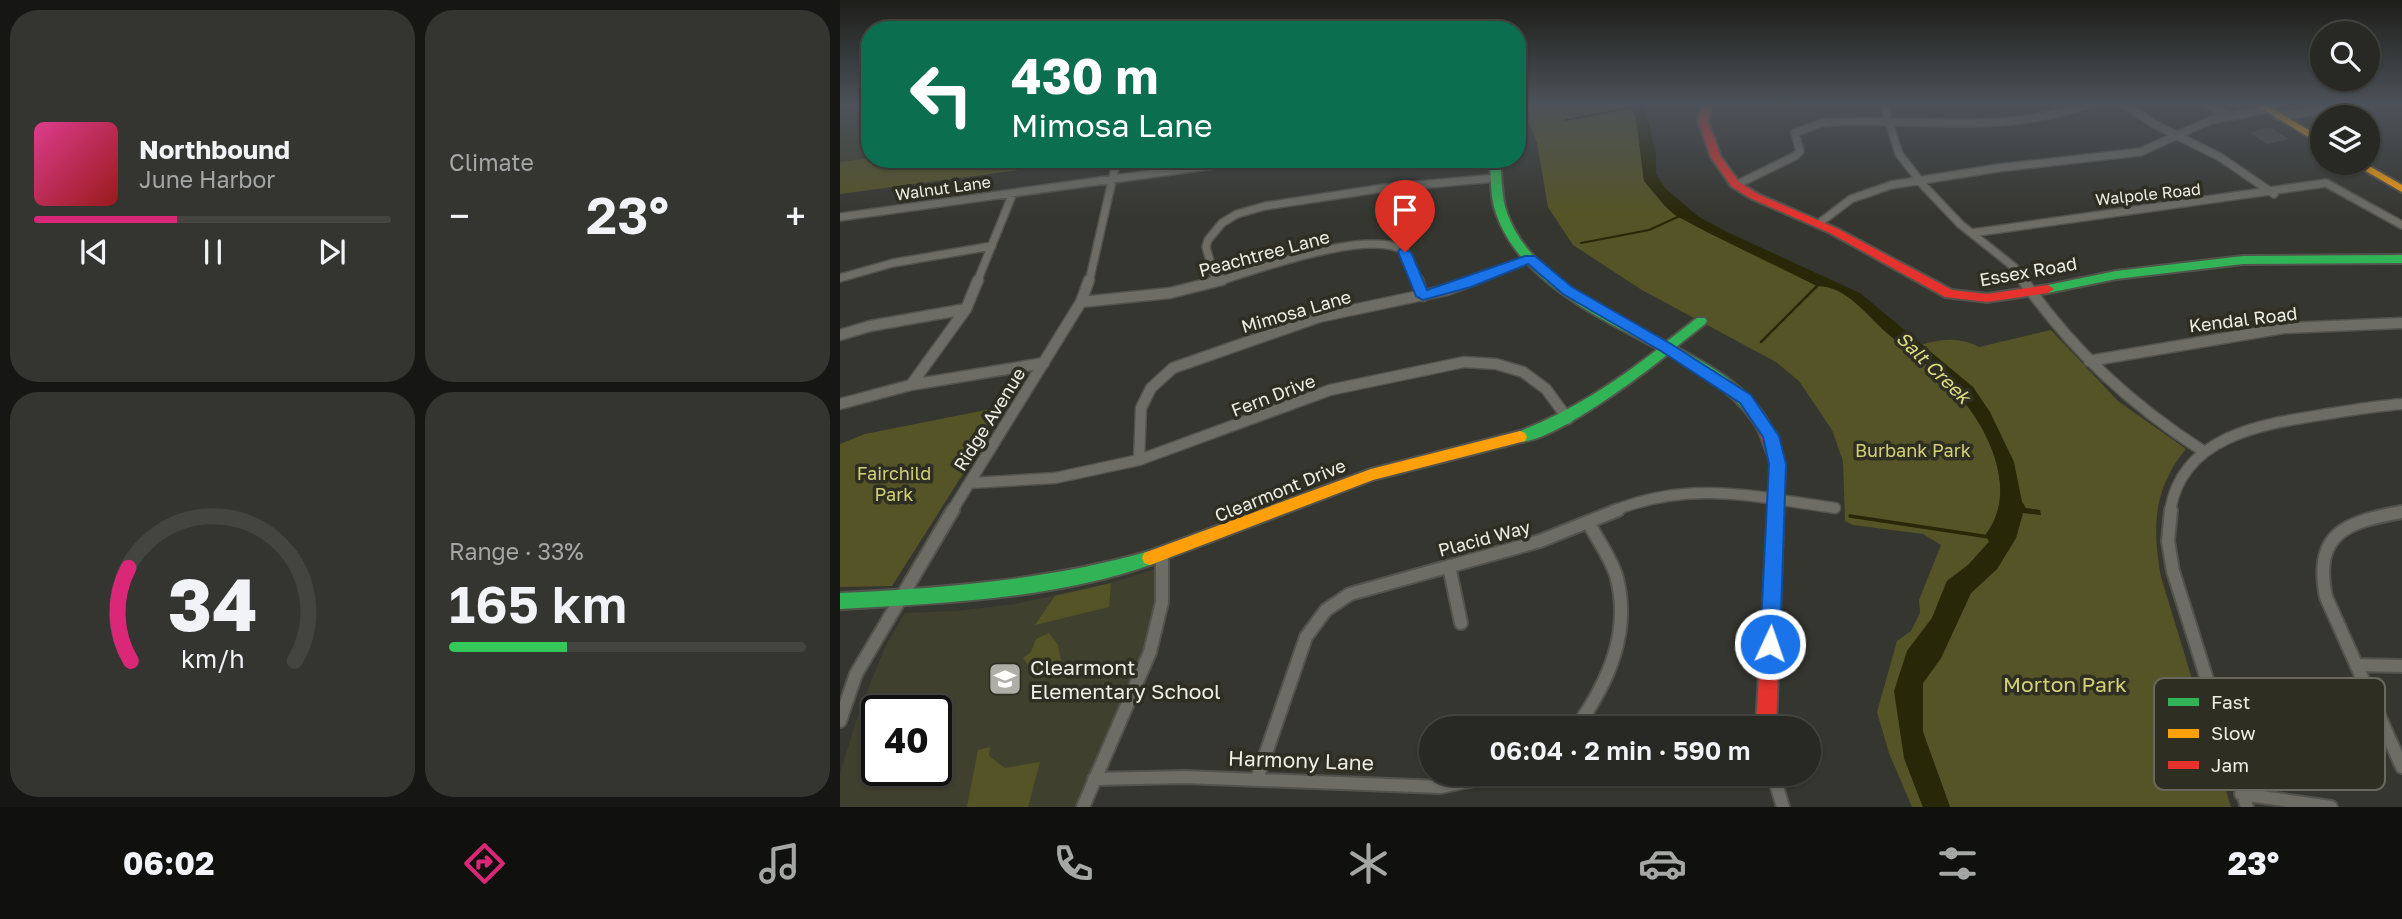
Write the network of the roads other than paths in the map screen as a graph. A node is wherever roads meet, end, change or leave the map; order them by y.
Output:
1 (1710, 141) edge
2 (1797, 141) edge
3 (1895, 141) edge
4 (2163, 141) edge
5 (2187, 141) edge
6 (1115, 168) edge
7 (1193, 168) edge
8 (1495, 168) edge
9 (2380, 170) edge
10 (2377, 175) edge
11 (1496, 178) junction
12 (1113, 179) junction
13 (1920, 181) junction
14 (2402, 183) edge
15 (1736, 184) junction
16 (2402, 190) edge
17 (1013, 193) junction
18 (2274, 194) junction
19 (840, 217) edge
20 (1818, 223) junction
21 (2402, 225) edge
22 (1972, 233) junction
23 (992, 246) junction
24 (1530, 259) junction
25 (2402, 259) edge
26 (840, 278) edge
27 (1216, 282) junction
28 (2031, 291) junction
29 (1423, 296) junction
30 (1081, 302) junction
31 (966, 309) junction
32 (1701, 321) dead end
33 (2402, 323) edge
34 (840, 335) edge
35 (1666, 347) junction
36 (2089, 361) junction
37 (1044, 363) junction
38 (911, 385) junction
39 (840, 404) edge
40 (2402, 404) edge
41 (1568, 419) junction
42 (2203, 451) junction
43 (1139, 460) junction
44 (970, 483) junction
45 (1776, 500) junction
46 (1835, 508) dead end
47 (2402, 512) edge
48 (1588, 522) junction
49 (1162, 555) junction
50 (1449, 566) junction
51 (898, 598) junction
52 (840, 601) edge
53 (1461, 623) dead end
54 (2356, 665) junction
55 (2402, 666) edge
56 (2205, 678) edge
57 (2362, 678) edge
58 (1584, 716) edge
59 (1767, 716) edge
60 (840, 721) edge
61 (2385, 729) edge
62 (2402, 767) edge
63 (1094, 779) junction
64 (1257, 779) junction
65 (1445, 786) edge
66 (1777, 786) edge
67 (2244, 801) edge
68 (1083, 807) edge
69 (1783, 807) edge
70 (2331, 807) edge

1 - 15 street, Essex Road
2 - 15 street
3 - 13 street
4 - 13 street
5 - 18 street
6 - 12 street, Ridge Avenue
7 - 12 street, Walnut Lane
8 - 11 street
9 - 14 street
10 - 16 street
11 - 24 street
11 - 27 street
12 - 17 street, Walnut Lane
12 - 30 street, Ridge Avenue
13 - 20 street
13 - 22 street
15 - 20 street, Essex Road
17 - 19 street, Walnut Lane
17 - 23 street
18 - 21 street, Walpole Road
18 - 22 street, Walpole Road
20 - 28 street, Essex Road
22 - 28 street
23 - 26 street
23 - 31 street
24 - 29 street, Mimosa Lane
24 - 35 street
25 - 28 street, Essex Road
27 - 29 street, Peachtree Lane
27 - 30 street, Peachtree Lane
28 - 36 street
29 - 43 street, Mimosa Lane
30 - 37 street, Ridge Avenue
31 - 34 street
31 - 38 street
32 - 35 street, Clearmont Drive
33 - 36 street, Kendal Road
35 - 41 street, Clearmont Drive
35 - 45 street
36 - 42 street
37 - 38 street
37 - 44 street, Ridge Avenue
38 - 39 street
40 - 42 street
41 - 43 street, Fern Drive
41 - 49 street, Clearmont Drive
42 - 56 street
43 - 44 street, Fern Drive
44 - 51 street, Ridge Avenue
45 - 46 street, Placid Way
45 - 48 street, Placid Way
45 - 59 street
47 - 54 street
48 - 50 street, Placid Way
48 - 58 street
49 - 51 street, Clearmont Drive
49 - 63 street
50 - 53 street
50 - 64 street, Placid Way
51 - 52 street, Clearmont Drive
51 - 60 street, Ridge Avenue
54 - 55 street
54 - 57 street
61 - 62 street
63 - 64 street, Harmony Lane
63 - 68 street
64 - 65 street, Harmony Lane
66 - 69 street
67 - 70 street

